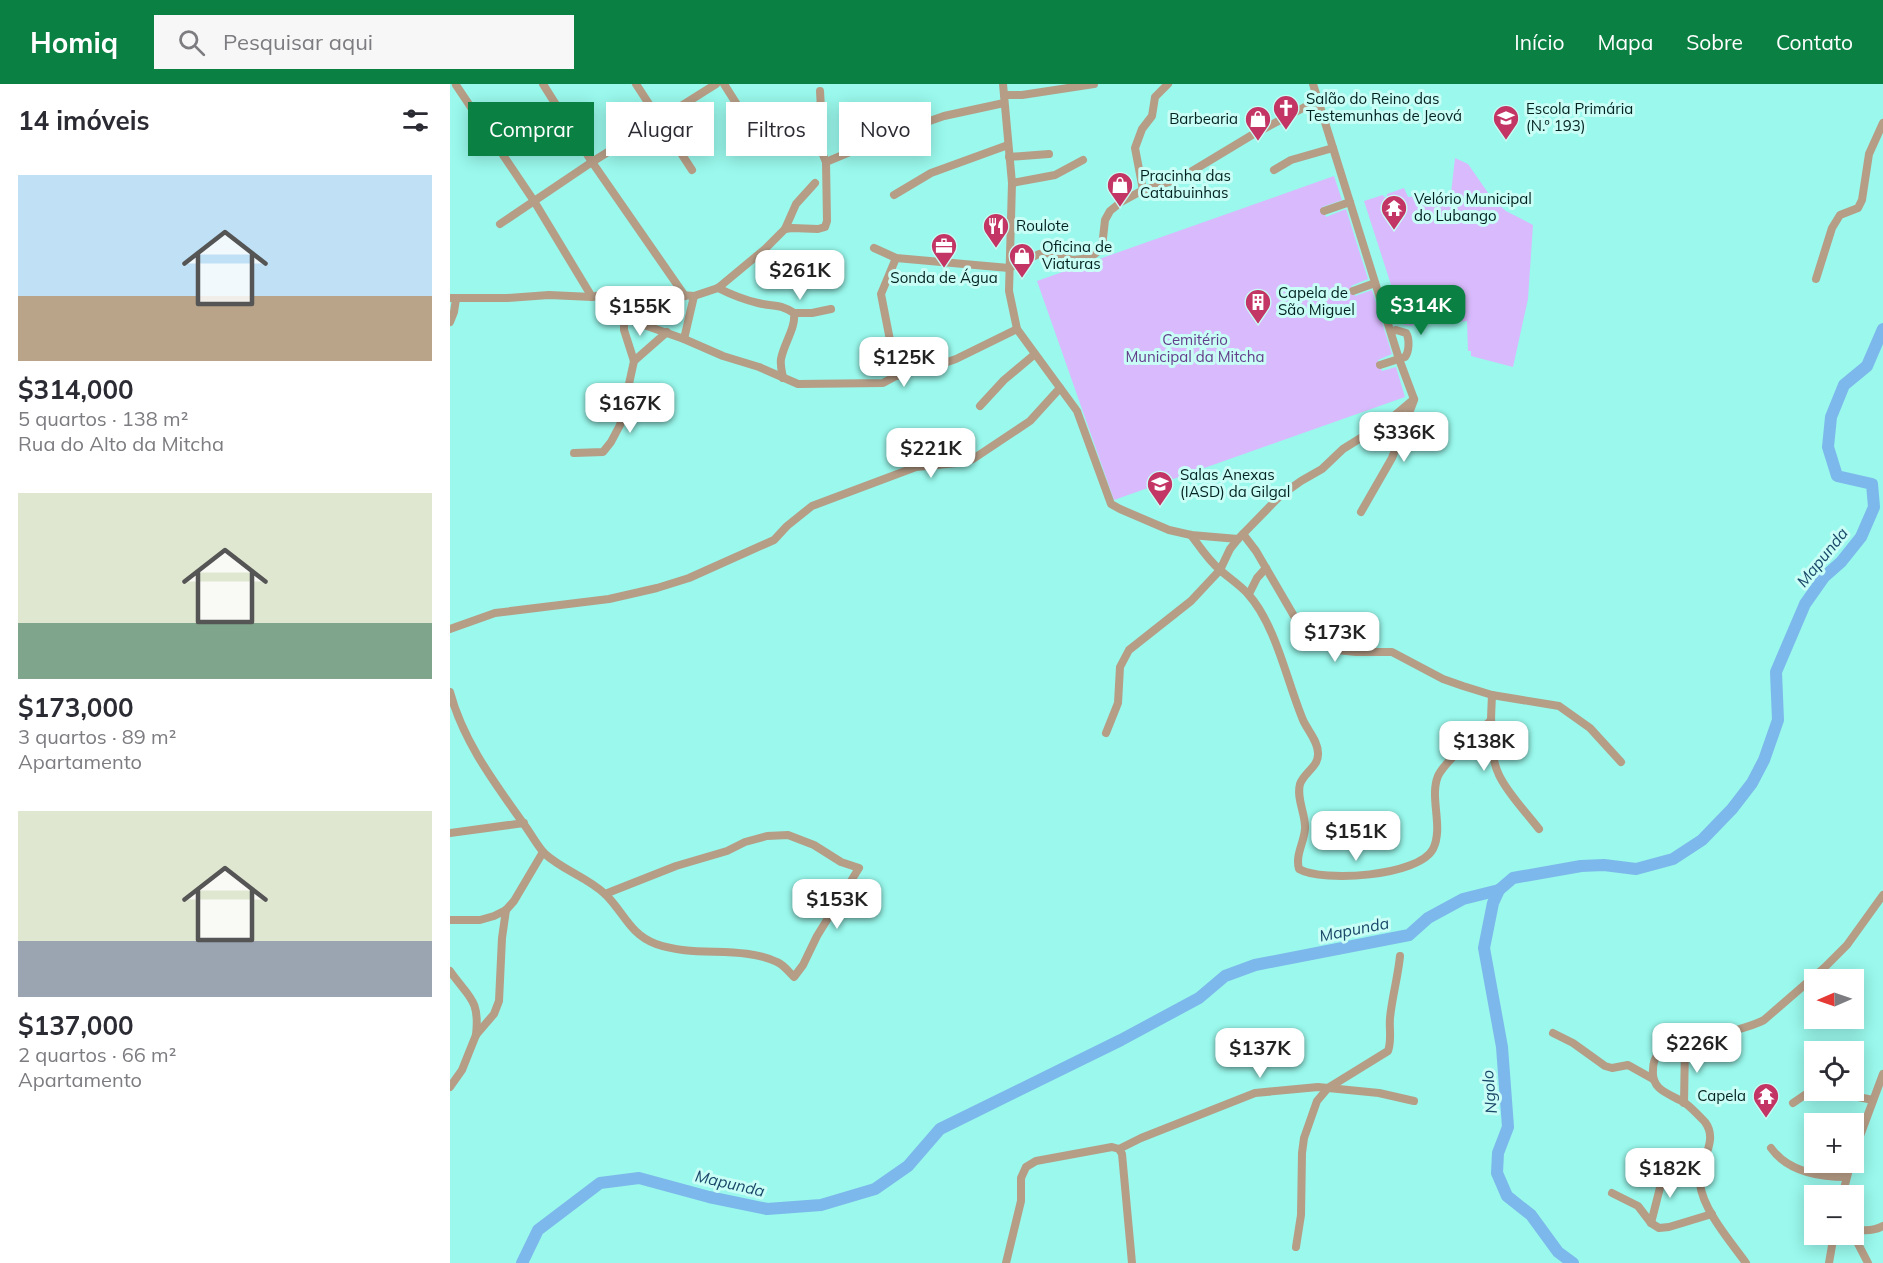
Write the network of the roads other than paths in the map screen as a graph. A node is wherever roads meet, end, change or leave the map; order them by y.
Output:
1 (543, 84) edge
2 (636, 84) edge
3 (716, 84) edge
4 (723, 84) edge
5 (1003, 84) edge
6 (1094, 84) edge
7 (1168, 84) edge
8 (1312, 84) edge
9 (456, 85) edge
10 (820, 91) dead end
11 (1004, 99) junction
12 (1318, 100) junction
13 (648, 102) edge
14 (688, 102) edge
15 (735, 102) edge
16 (821, 102) edge
17 (1883, 123) edge
18 (1008, 145) junction
19 (1333, 148) junction
20 (606, 153) edge
21 (1049, 154) dead end
22 (683, 156) edge
23 (823, 156) edge
24 (1009, 157) junction
25 (1083, 160) dead end
26 (592, 162) junction
27 (826, 162) junction
28 (692, 170) dead end
29 (1274, 170) dead end
30 (815, 183) dead end
31 (1012, 183) junction
32 (1143, 190) junction
33 (894, 195) dead end
34 (534, 201) junction
35 (1350, 202) junction
36 (1324, 211) dead end
37 (500, 224) dead end
38 (785, 229) junction
39 (874, 248) dead end
40 (896, 258) junction
41 (1009, 268) junction
42 (1816, 279) dead end
43 (1375, 283) junction
44 (718, 288) junction
45 (1353, 291) dead end
46 (605, 293) junction
47 (689, 296) junction
48 (592, 297) junction
49 (453, 298) edge
50 (831, 309) dead end
51 (794, 313) junction
52 (624, 318) junction
53 (450, 322) edge
54 (1017, 329) junction
55 (667, 332) junction
56 (1390, 332) junction
57 (684, 339) junction
58 (1035, 354) junction
59 (1399, 359) junction
60 (634, 361) junction
61 (1380, 365) dead end
62 (897, 376) junction
63 (783, 378) junction
64 (1060, 388) junction
65 (1414, 399) junction
66 (980, 406) dead end
67 (574, 453) dead end
68 (1361, 512) dead end
69 (1191, 535) junction
70 (1240, 536) junction
71 (1266, 568) junction
72 (1220, 570) junction
73 (1249, 594) junction
74 (453, 628) edge
75 (450, 638) edge
76 (450, 692) edge
77 (1492, 695) junction
78 (453, 709) edge
79 (1491, 720) junction
80 (1106, 734) dead end
81 (1621, 762) dead end
82 (524, 823) junction
83 (1539, 829) dead end
84 (450, 832) edge
85 (543, 852) junction
86 (605, 894) junction
87 (1883, 895) edge
88 (506, 910) junction
89 (450, 920) edge
90 (1400, 956) dead end
91 (450, 971) edge
92 (1553, 1033) dead end
93 (476, 1035) junction
94 (1685, 1044) junction
95 (1883, 1074) edge
96 (1653, 1079) junction
97 (450, 1087) edge
98 (1328, 1088) junction
99 (1804, 1096) edge
100 (1864, 1098) edge
101 (1873, 1100) junction
102 (1414, 1101) dead end
103 (1684, 1102) junction
104 (1793, 1103) dead end
105 (1864, 1125) edge
106 (1771, 1148) dead end
107 (1119, 1149) junction
108 (1665, 1168) dead end
109 (1847, 1173) edge
110 (1846, 1177) junction
111 (1844, 1185) edge
112 (1612, 1193) dead end
113 (1712, 1214) junction
114 (1650, 1223) junction
115 (1883, 1226) edge
116 (1864, 1231) edge
117 (1832, 1245) edge
118 (1859, 1245) edge
119 (1296, 1247) dead end
120 (1006, 1263) edge
121 (1132, 1263) edge
122 (1746, 1263) edge
123 (1829, 1263) edge
124 (1868, 1263) edge

1 - 26 street
2 - 13 street
3 - 14 street
4 - 15 street
5 - 11 street
6 - 11 street
7 - 32 street
8 - 12 street
9 - 34 street
10 - 16 street
11 - 18 street
11 - 27 street
12 - 19 street
12 - 32 street
17 - 42 street
18 - 24 street
18 - 33 street
19 - 29 street
19 - 35 street
20 - 26 street
21 - 24 street
22 - 28 street
23 - 27 street
24 - 31 street
25 - 31 street
26 - 34 street
26 - 47 street
27 - 38 street
30 - 38 street
31 - 41 street
32 - 41 street
34 - 37 street
34 - 48 street
35 - 36 street
35 - 43 street
38 - 44 street
39 - 40 street
40 - 41 street
40 - 62 street
41 - 54 street
43 - 45 street
43 - 56 street
44 - 47 street
44 - 51 street
46 - 47 street
46 - 48 street
46 - 52 street
47 - 57 street
48 - 49 street
49 - 53 street
50 - 51 street
51 - 63 street
52 - 55 street
52 - 60 street
54 - 58 street
54 - 62 street
55 - 57 street
55 - 60 street
56 - 59 street
56 - 59 street
57 - 63 street
58 - 64 street
58 - 66 street
59 - 61 street
59 - 65 street
60 - 67 street
62 - 63 street
64 - 69 street
64 - 74 street
65 - 68 street
65 - 70 street
69 - 70 street
69 - 72 street
70 - 71 street
70 - 72 street
71 - 73 street
71 - 77 street
72 - 73 street
72 - 80 street
73 - 79 street
74 - 75 street
76 - 78 street
77 - 79 street
77 - 81 street
78 - 82 street
79 - 83 street
82 - 84 street
82 - 85 street
85 - 86 street
85 - 88 street
86 - 86 street
87 - 94 street
88 - 89 street
88 - 93 street
90 - 98 street
91 - 93 street
92 - 96 street
93 - 97 street
94 - 96 street
94 - 103 street
95 - 101 street
96 - 103 street
98 - 102 street
98 - 107 street
98 - 119 street
99 - 104 street
100 - 101 street
101 - 105 street
103 - 113 street
106 - 110 street
107 - 120 street
107 - 121 street
108 - 114 street
109 - 110 street
110 - 111 street
112 - 114 street
113 - 114 street
113 - 122 street
115 - 116 street
117 - 123 street
118 - 124 street

